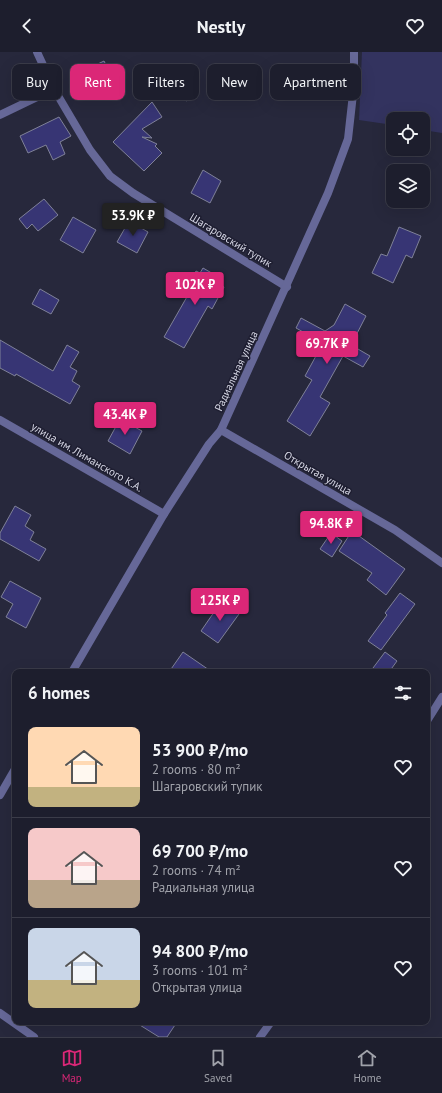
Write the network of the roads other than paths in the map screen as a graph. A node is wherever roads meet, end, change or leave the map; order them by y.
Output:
1 (37, 52) edge
2 (354, 52) edge
3 (43, 64) edge
4 (31, 100) edge
5 (60, 100) edge
6 (0, 115) edge
7 (287, 287) junction
8 (0, 420) edge
9 (221, 430) junction
10 (164, 514) junction
11 (442, 563) edge
12 (74, 669) edge
13 (442, 697) edge
14 (430, 716) edge
15 (12, 774) edge
16 (0, 795) edge
17 (0, 1013) edge
18 (12, 1021) edge
19 (17, 1025) edge
20 (269, 1025) edge
21 (34, 1037) edge
22 (260, 1037) edge

1 - 3 street, Шагаровский тупик
2 - 7 street, Радиальная улица
4 - 6 street
5 - 7 street, Шагаровский тупик
7 - 9 street, Радиальная улица
8 - 10 street, улица им. Лиманского К.А.
9 - 10 street, Радиальная улица
9 - 11 street, Открытая улица
10 - 12 street, Радиальная улица
13 - 14 street
15 - 16 street
17 - 18 street
19 - 21 street
20 - 22 street

